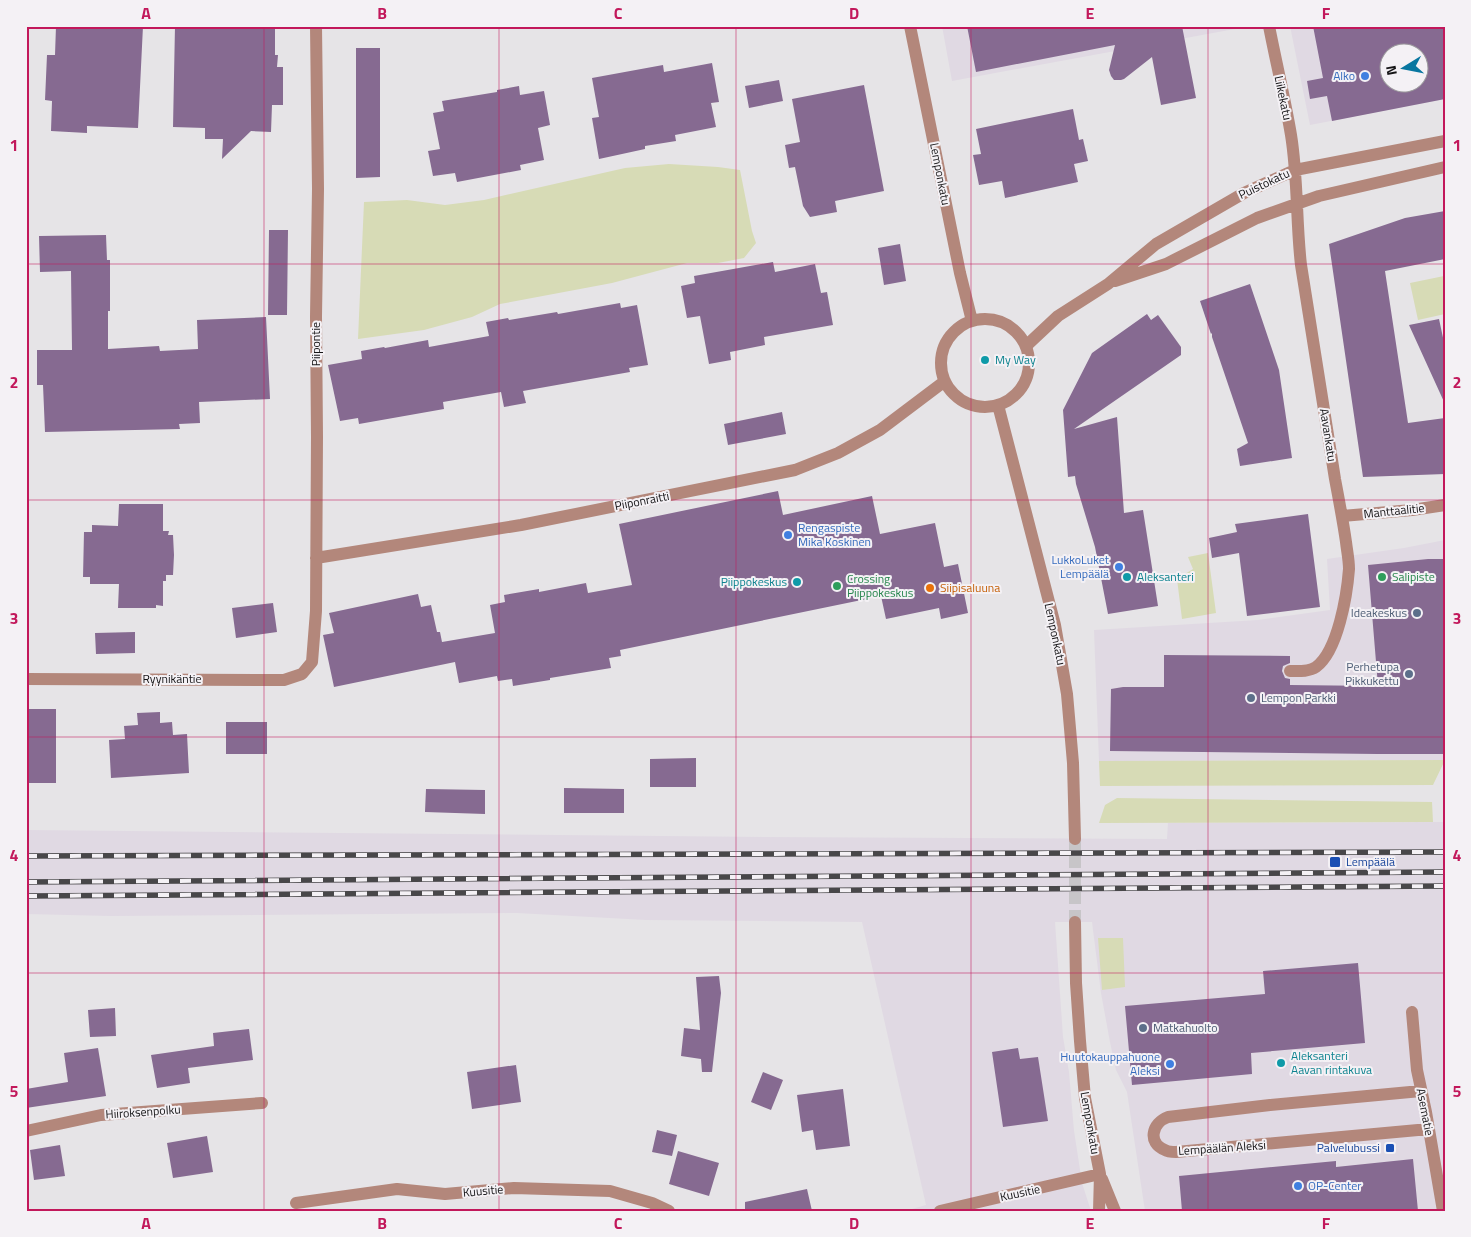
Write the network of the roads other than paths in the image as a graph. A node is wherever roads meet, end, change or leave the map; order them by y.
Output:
1 (316, 26) edge
2 (910, 26) edge
3 (1269, 26) edge
4 (1445, 141) edge
5 (1445, 167) edge
6 (1295, 170) junction
7 (1296, 204) junction
8 (1108, 284) junction
9 (972, 320) junction
10 (1026, 346) junction
11 (945, 381) junction
12 (998, 405) junction
13 (1445, 505) edge
14 (1342, 516) junction
15 (316, 558) junction
16 (312, 662) joint
17 (1290, 671) dead end
18 (26, 678) edge
19 (1075, 839) tunnel mouth
20 (1075, 922) tunnel mouth
21 (1412, 1012) dead end
22 (1421, 1091) junction
23 (262, 1104) dead end
24 (1429, 1129) junction
25 (26, 1131) edge
26 (1100, 1174) junction
27 (296, 1203) dead end
28 (669, 1211) edge
29 (940, 1211) edge
30 (1099, 1211) edge
31 (1115, 1211) edge
32 (1443, 1211) edge

1 - 15 street, Piipontie
2 - 9 street, Lemponkatu
3 - 6 street, Liikekatu
4 - 6 street, Puistokatu
5 - 7 street, Puistokatu
6 - 7 street, Aavankatu
6 - 8 street, Puistokatu
7 - 8 street, Puistokatu
7 - 14 street, Aavankatu
8 - 10 street, Puistokatu
9 - 10 street
9 - 11 street
10 - 12 street
11 - 12 street
11 - 15 street, Piiponraitti
12 - 19 street, Lemponkatu
13 - 14 street, Manttaalitie
14 - 17 street, Aavankatu
15 - 16 street, Piipontie
16 - 18 street, Ryynikäntie
20 - 26 street, Lemponkatu
21 - 22 street, Asematie
22 - 24 street, Asematie
22 - 24 street, Lempäälän Aleksi
23 - 25 street, Hiiroksenpolku
24 - 32 street, Asematie
26 - 29 street, Kuusitie
26 - 30 street, Lemponkatu
26 - 31 street, Lemponkatu
27 - 28 street, Kuusitie

